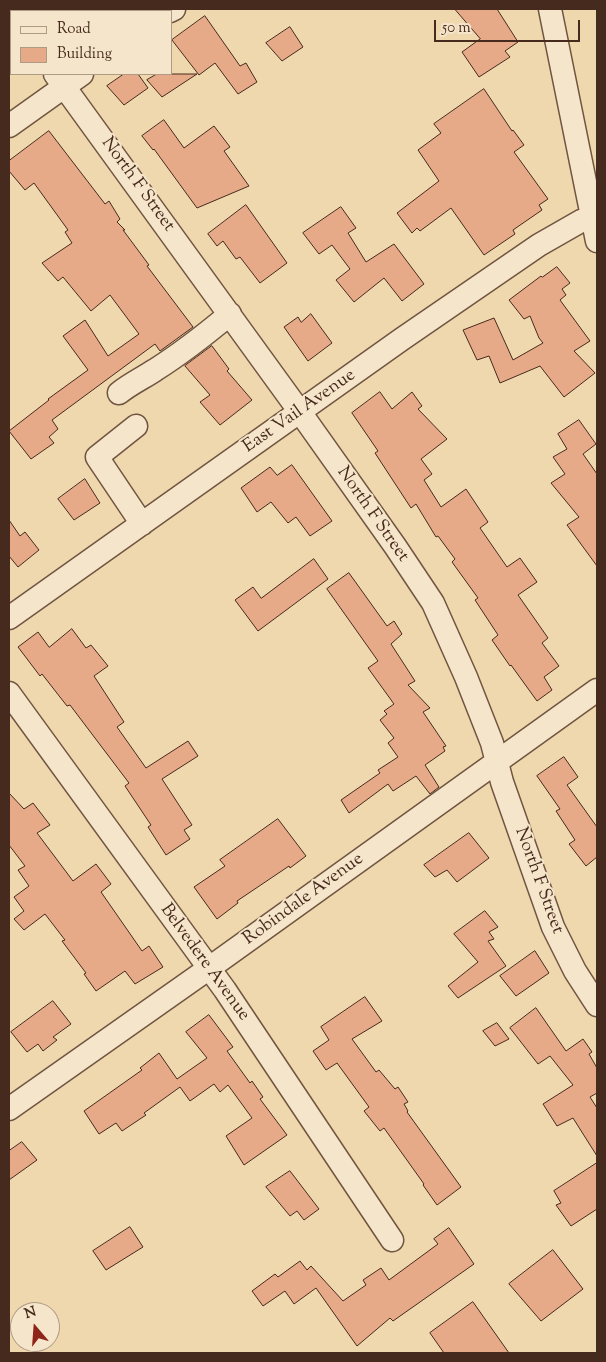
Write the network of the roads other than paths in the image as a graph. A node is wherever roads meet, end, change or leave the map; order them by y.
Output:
1 (550, 9) edge
2 (78, 75) edge
3 (60, 80) edge
4 (9, 126) edge
5 (595, 216) edge
6 (597, 241) edge
7 (230, 314) junction
8 (119, 393) dead end
9 (300, 412) junction
10 (136, 426) dead end
11 (142, 524) junction
12 (9, 618) edge
13 (597, 690) edge
14 (9, 693) edge
15 (496, 762) junction
16 (208, 969) junction
17 (597, 1005) edge
18 (9, 1109) edge
19 (392, 1240) dead end

1 - 5 street
2 - 3 street
3 - 4 street
3 - 7 street, North F Street
5 - 6 street
5 - 9 street, East Vail Avenue
7 - 8 street
7 - 9 street, North F Street
9 - 11 street, East Vail Avenue
9 - 15 street, North F Street
10 - 11 street
11 - 12 street, East Vail Avenue
13 - 15 street, Robindale Avenue
14 - 16 street, Belvedere Avenue
15 - 16 street, Robindale Avenue
15 - 17 street, North F Street
16 - 18 street, Robindale Avenue
16 - 19 street, Belvedere Avenue

